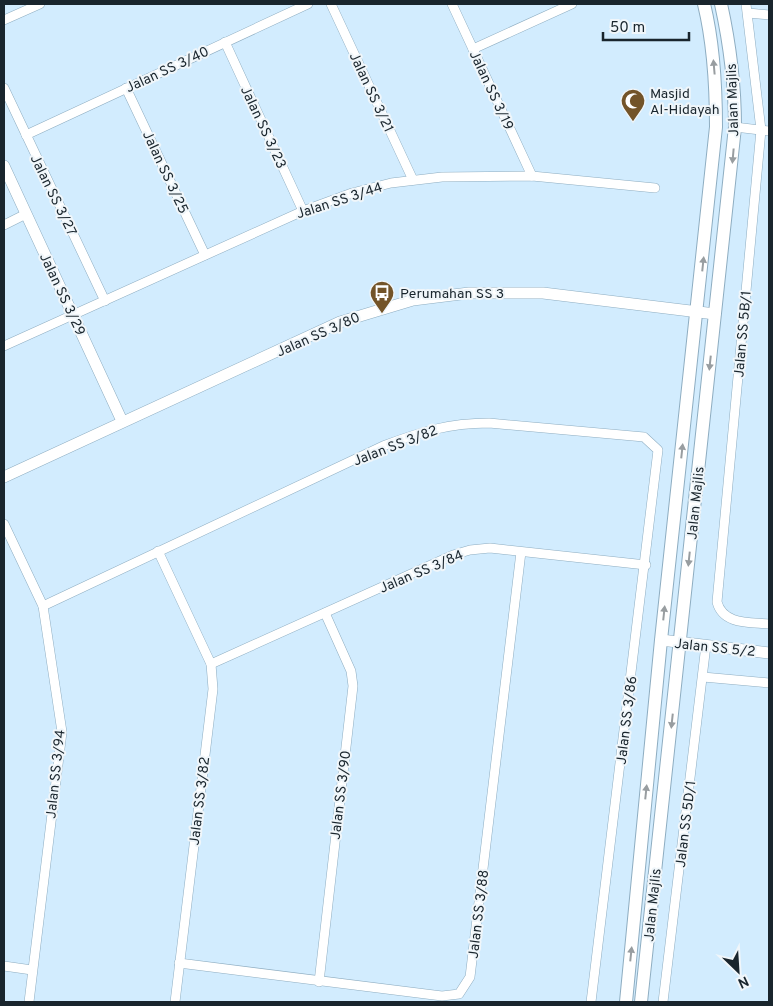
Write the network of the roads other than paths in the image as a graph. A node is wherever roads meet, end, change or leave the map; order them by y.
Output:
1 (40, 4) edge
2 (308, 4) edge
3 (331, 4) edge
4 (452, 4) edge
5 (572, 4) edge
6 (704, 4) edge
7 (721, 4) edge
8 (747, 8) edge
9 (769, 15) edge
10 (4, 20) edge
11 (225, 42) junction
12 (473, 49) junction
13 (4, 88) edge
14 (126, 88) junction
15 (735, 127) junction
16 (765, 131) edge
17 (26, 135) junction
18 (4, 166) edge
19 (532, 176) junction
20 (413, 180) junction
21 (655, 188) dead end
22 (303, 211) junction
23 (26, 214) junction
24 (4, 224) edge
25 (205, 255) junction
26 (105, 301) junction
27 (698, 312) junction
28 (715, 314) junction
29 (73, 315) junction
30 (4, 346) edge
31 (122, 421) junction
32 (650, 441) joint
33 (4, 477) edge
34 (4, 524) edge
35 (158, 551) junction
36 (521, 552) junction
37 (646, 565) junction
38 (43, 606) junction
39 (325, 613) junction
40 (769, 624) edge
41 (661, 640) junction
42 (680, 643) junction
43 (706, 645) junction
44 (769, 653) edge
45 (211, 664) junction
46 (703, 677) junction
47 (769, 683) edge
48 (180, 963) junction
49 (4, 966) edge
50 (32, 970) junction
51 (319, 982) junction
52 (29, 1002) edge
53 (175, 1002) edge
54 (591, 1002) edge
55 (626, 1002) edge
56 (641, 1002) edge
57 (663, 1002) edge

1 - 10 street
2 - 11 street, Jalan SS 3/40
3 - 20 street, Jalan SS 3/21
4 - 12 street, Jalan SS 3/19
5 - 12 street
27 -> 6 main road, Jalan Majlis
7 - 15 main road, Jalan Majlis
8 - 9 street
8 - 16 street, Jalan SS 5B/1
11 - 14 street, Jalan SS 3/40
11 - 22 street, Jalan SS 3/23
12 - 19 street, Jalan SS 3/19
13 - 17 street, Jalan SS 3/27
14 - 17 street, Jalan SS 3/40
14 - 25 street, Jalan SS 3/25
15 - 16 street
15 -> 28 main road, Jalan Majlis
16 - 40 street, Jalan SS 5B/1
17 - 26 street, Jalan SS 3/27
18 - 23 street, Jalan SS 3/29
19 - 20 street, Jalan SS 3/44
19 - 21 street, Jalan SS 3/44
20 - 22 street, Jalan SS 3/44
22 - 25 street, Jalan SS 3/44
23 - 24 street
23 - 29 street, Jalan SS 3/29
25 - 26 street, Jalan SS 3/44
26 - 29 street, Jalan SS 3/44
27 - 28 street, Jalan SS 3/80
27 - 31 street, Jalan SS 3/80
41 -> 27 main road, Jalan Majlis
28 -> 42 main road, Jalan Majlis
29 - 30 street, Jalan SS 3/44
29 - 31 street, Jalan SS 3/29
31 - 33 street, Jalan SS 3/80
32 - 35 street, Jalan SS 3/82
32 - 37 street, Jalan SS 3/86
34 - 38 street, Jalan SS 3/94
35 - 38 street, Jalan SS 3/82
35 - 45 street, Jalan SS 3/82
36 - 37 street, Jalan SS 3/84
36 - 39 street, Jalan SS 3/84
36 - 51 street, Jalan SS 3/88
37 - 54 street, Jalan SS 3/86
38 - 50 street, Jalan SS 3/94
39 - 45 street, Jalan SS 3/84
39 - 51 street, Jalan SS 3/90
41 - 42 street, Jalan SS 5/2
55 -> 41 main road, Jalan Majlis
42 - 43 street, Jalan SS 5/2
42 -> 56 main road, Jalan Majlis
43 - 44 street, Jalan SS 5/2
43 - 46 street, Jalan SS 5D/1
45 - 48 street, Jalan SS 3/82
46 - 47 street
46 - 57 street, Jalan SS 5D/1
48 - 51 street, Jalan SS 3/88
48 - 53 street, Jalan SS 3/82
49 - 50 street
50 - 52 street, Jalan SS 3/94

